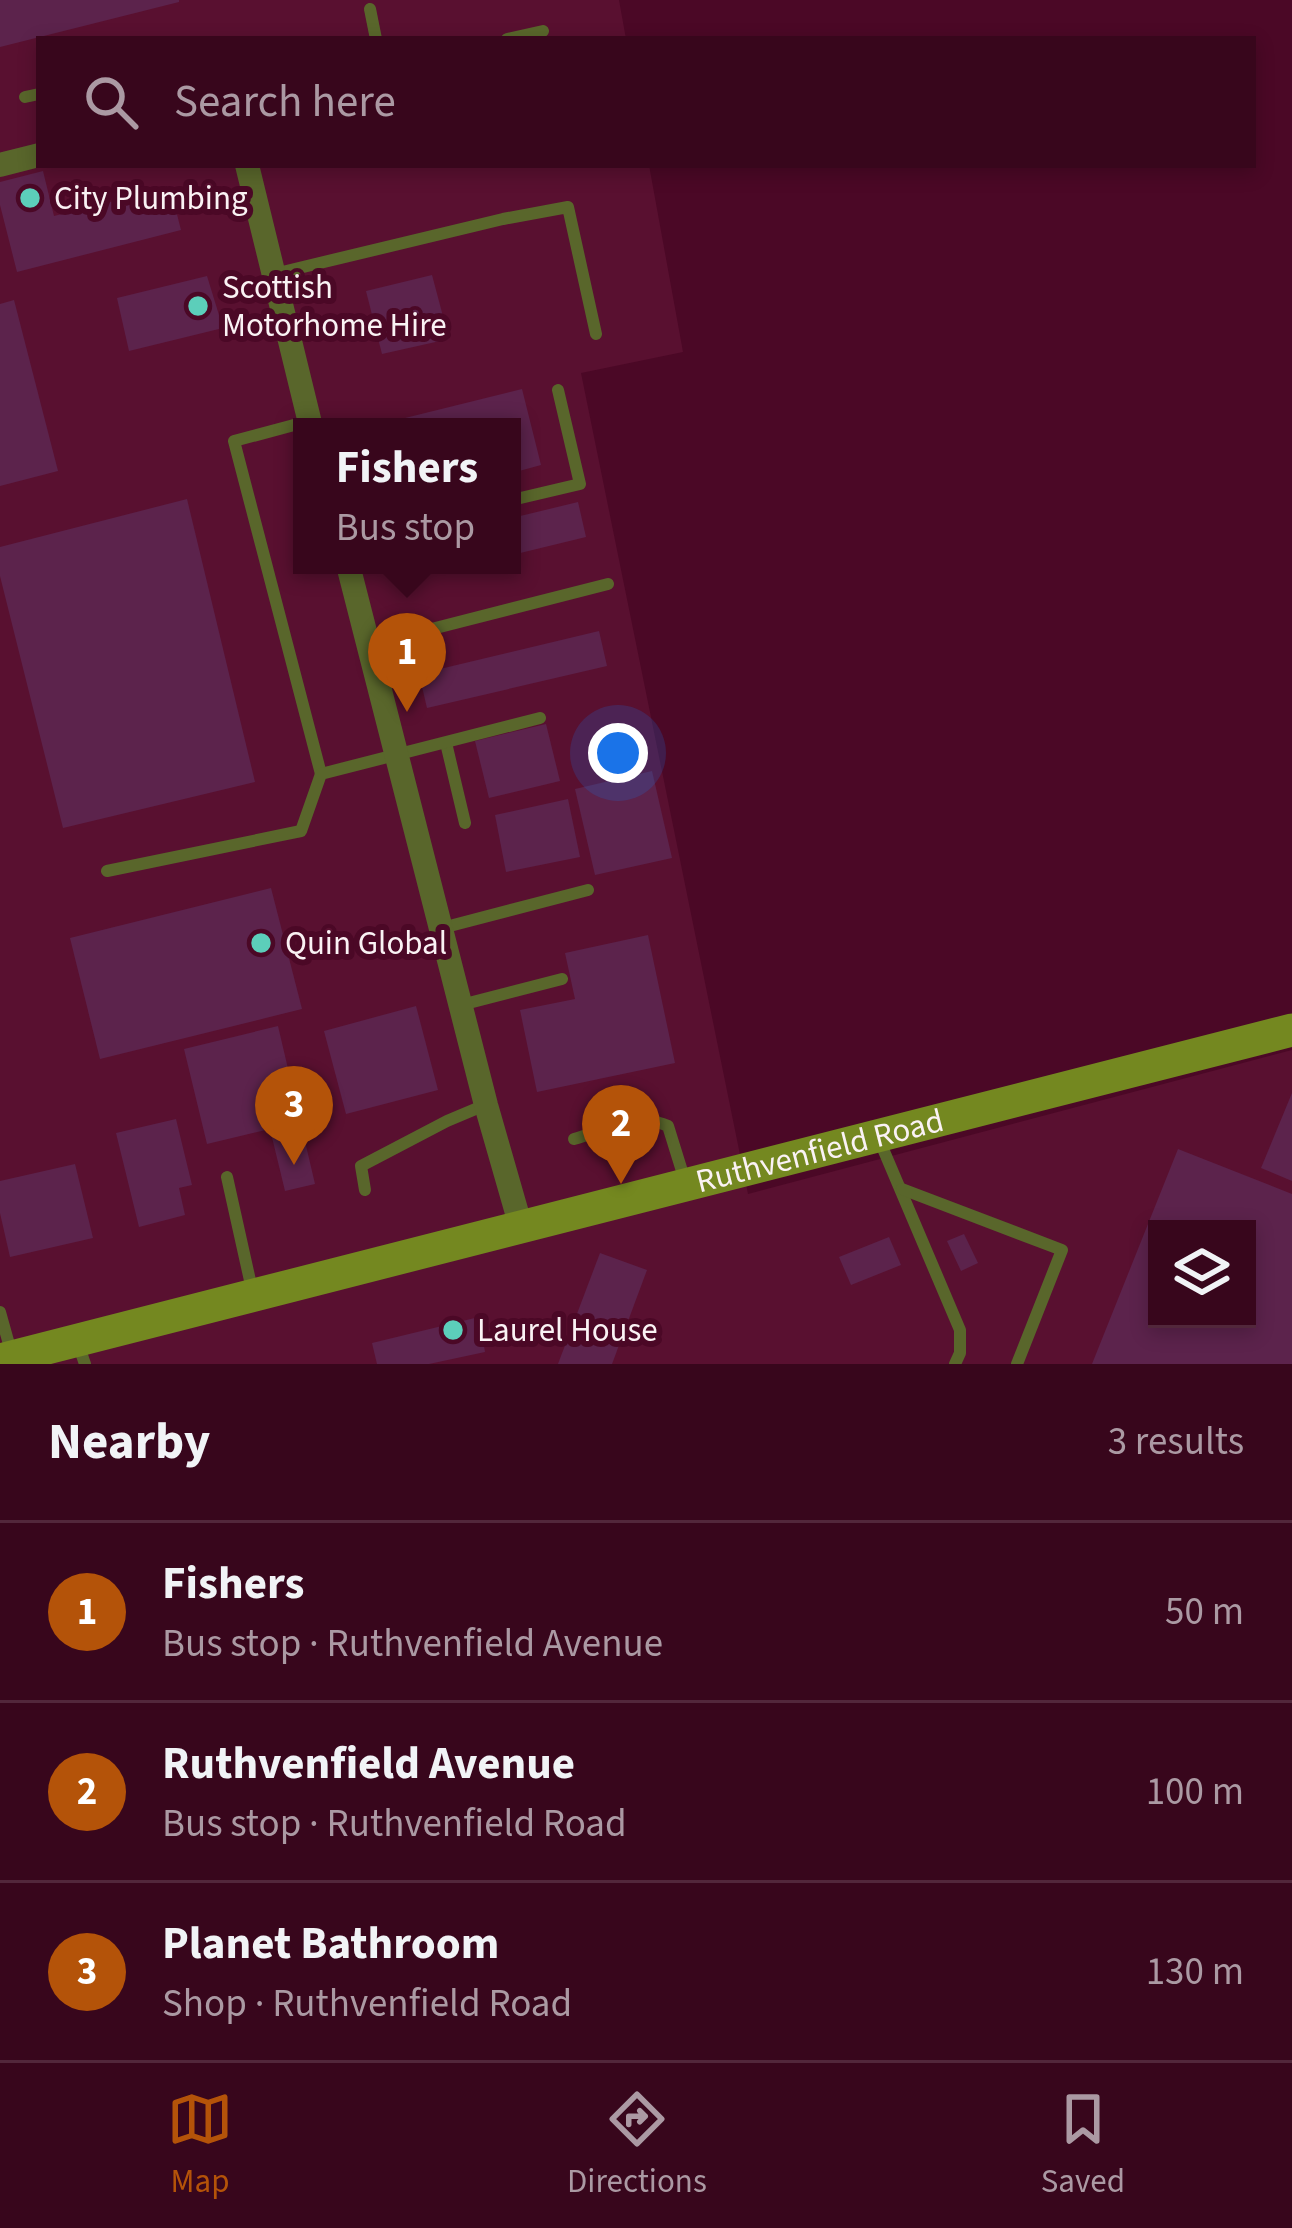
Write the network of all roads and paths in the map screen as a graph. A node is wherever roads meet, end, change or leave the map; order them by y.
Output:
1 (370, 9) dead end
2 (543, 31) dead end
3 (375, 36) edge
4 (520, 36) edge
5 (36, 156) edge
6 (0, 165) edge
7 (248, 168) edge
8 (273, 274) junction
9 (596, 334) dead end
10 (558, 390) dead end
11 (309, 418) edge
12 (293, 428) edge
13 (521, 498) edge
14 (350, 574) edge
15 (608, 584) dead end
16 (369, 645) junction
17 (540, 718) dead end
18 (446, 743) junction
19 (398, 755) junction
20 (321, 774) junction
21 (465, 824) dead end
22 (107, 872) dead end
23 (588, 890) dead end
24 (442, 928) junction
25 (562, 979) dead end
26 (461, 1005) junction
27 (1292, 1030) edge
28 (486, 1105) junction
29 (878, 1138) junction
30 (574, 1139) dead end
31 (227, 1177) dead end
32 (687, 1186) junction
33 (902, 1189) junction
34 (365, 1190) dead end
35 (521, 1227) junction
36 (254, 1296) junction
37 (0, 1312) edge
38 (81, 1352) edge
39 (6, 1358) edge
40 (956, 1364) edge
41 (1017, 1364) edge

1 - 3 lane
2 - 4 lane
5 - 6 street
7 - 8 street
8 - 9 lane
8 - 11 street
10 - 13 lane
12 - 20 lane
14 - 16 street
15 - 16 lane
16 - 19 street
17 - 18 lane
18 - 19 lane
18 - 21 lane
19 - 20 lane
19 - 24 street
20 - 22 lane
23 - 24 lane
24 - 26 street
25 - 26 lane
26 - 28 street
27 - 29 street, Ruthvenfield Road
28 - 34 lane
28 - 35 street
29 - 32 street, Ruthvenfield Road
29 - 33 lane
30 - 32 lane
31 - 36 lane
32 - 35 street, Ruthvenfield Road
33 - 40 lane
33 - 41 lane
35 - 36 street, Ruthvenfield Road
36 - 38 street, Ruthvenfield Road
37 - 39 lane
38 - 39 street, Ruthvenfield Road

